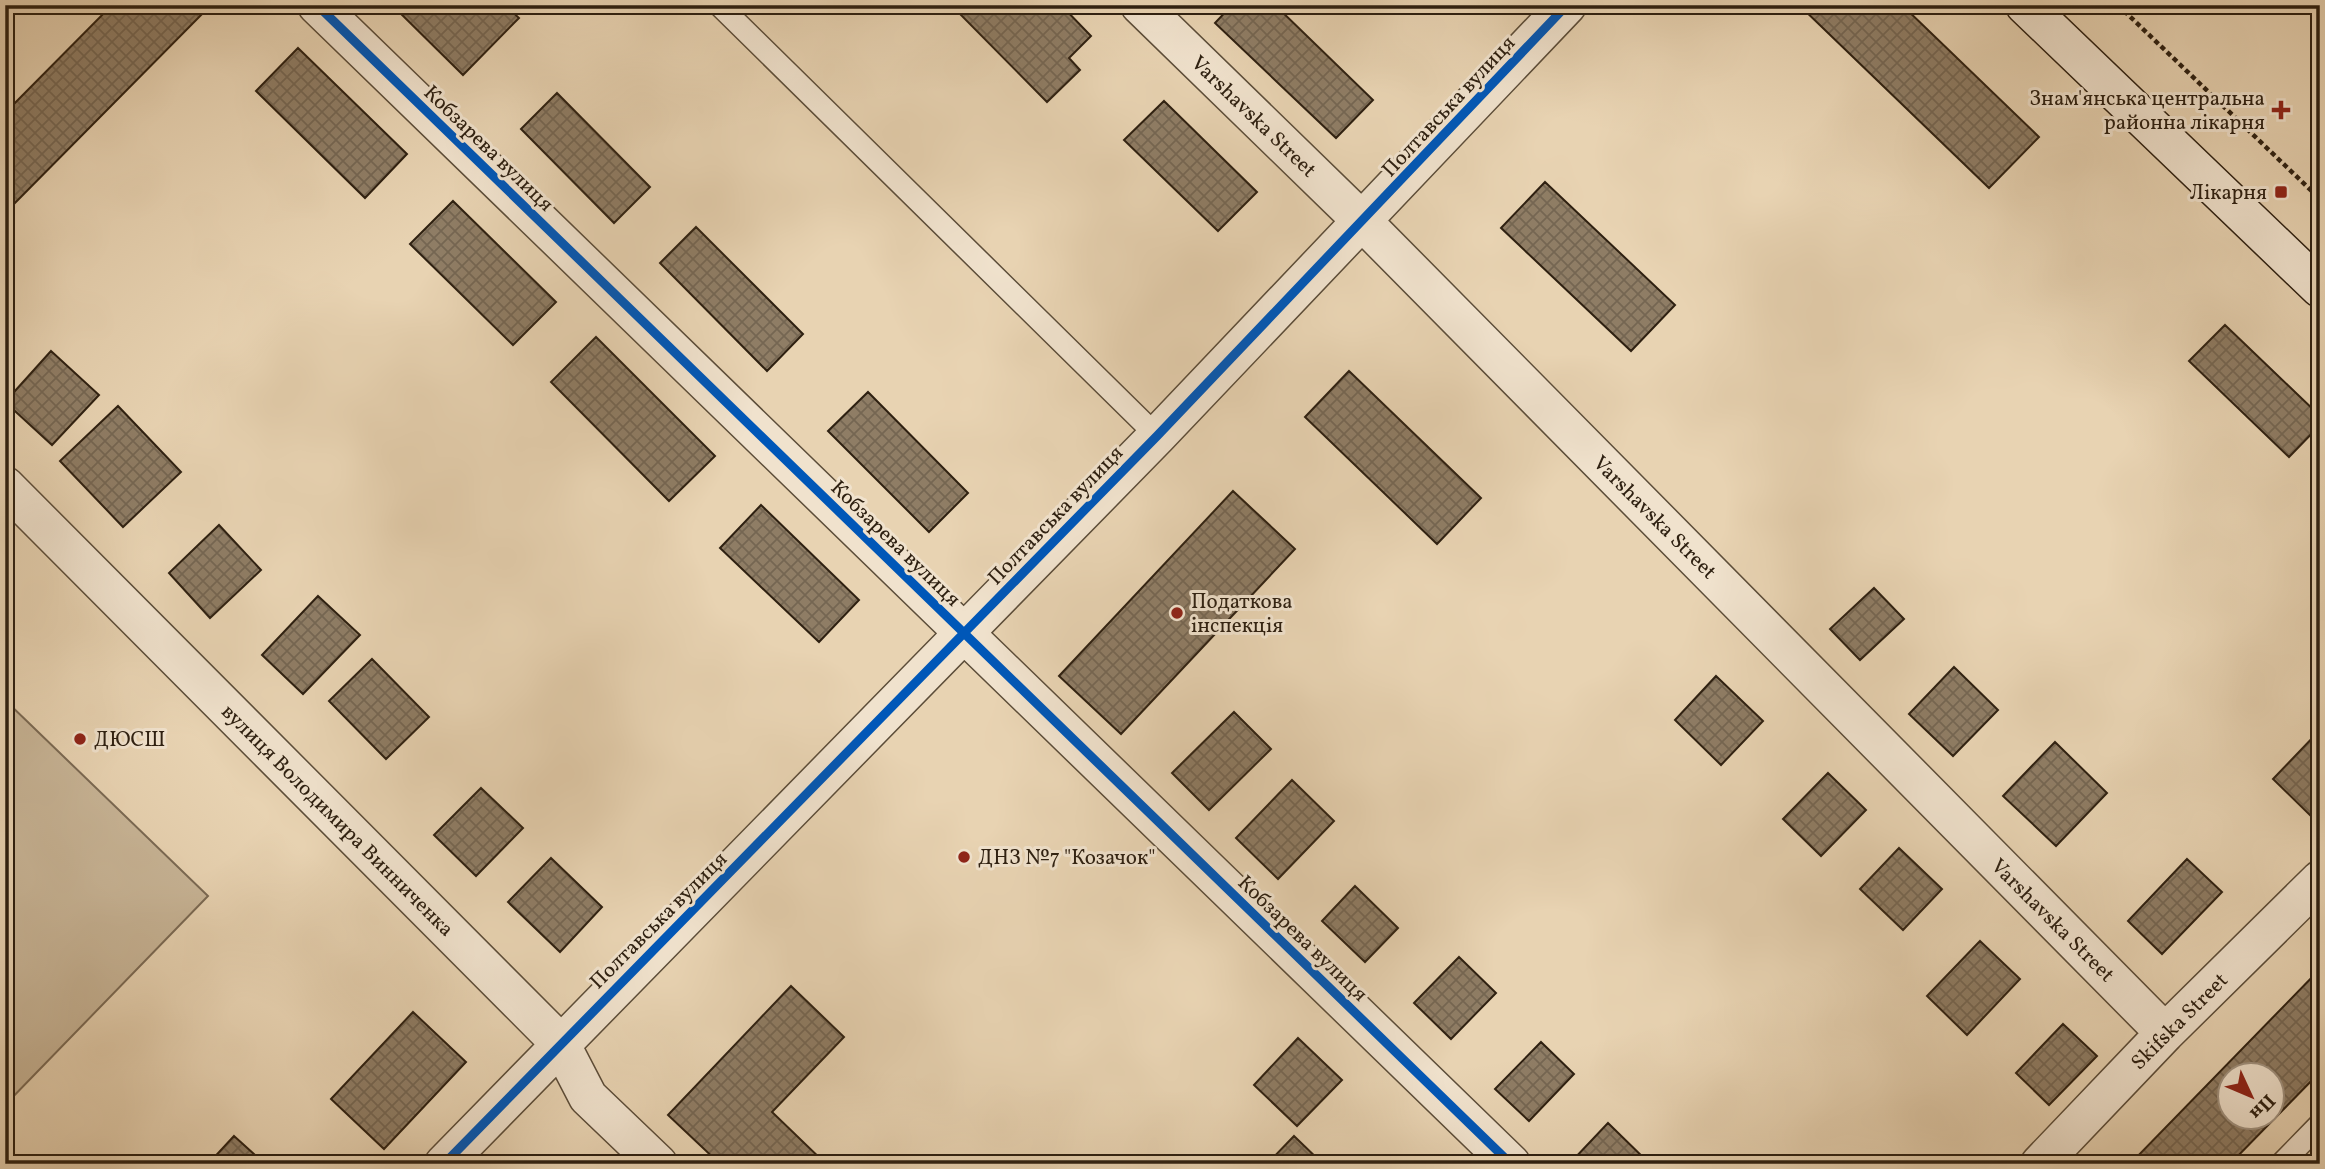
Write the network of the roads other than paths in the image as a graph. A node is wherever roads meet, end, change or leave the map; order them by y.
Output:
1 (317, 5) edge
2 (719, 5) edge
3 (1140, 5) edge
4 (2025, 5) edge
5 (1564, 6) edge
6 (1363, 222) junction
7 (2320, 288) edge
8 (1157, 436) junction
9 (5, 486) edge
10 (964, 634) junction
11 (2320, 880) edge
12 (2165, 1033) junction
13 (560, 1043) junction
14 (2320, 1124) edge
15 (444, 1164) edge
16 (658, 1164) edge
17 (1511, 1164) edge
18 (2040, 1164) edge
19 (2281, 1164) edge

1 - 10 street, Кобзарева вулиця
2 - 8 lane
3 - 6 street, Varshavska Street
4 - 7 street
5 - 6 street, Полтавська вулиця
6 - 8 street, Полтавська вулиця
6 - 12 street, Varshavska Street
8 - 10 street, Полтавська вулиця
9 - 13 street, вулиця Володимира Винниченка
10 - 13 street, Полтавська вулиця
10 - 17 street, Кобзарева вулиця
11 - 12 street, Skifska Street
12 - 18 street, Skifska Street
13 - 15 street, Полтавська вулиця
13 - 16 street, вулиця Володимира Винниченка
14 - 19 lane

